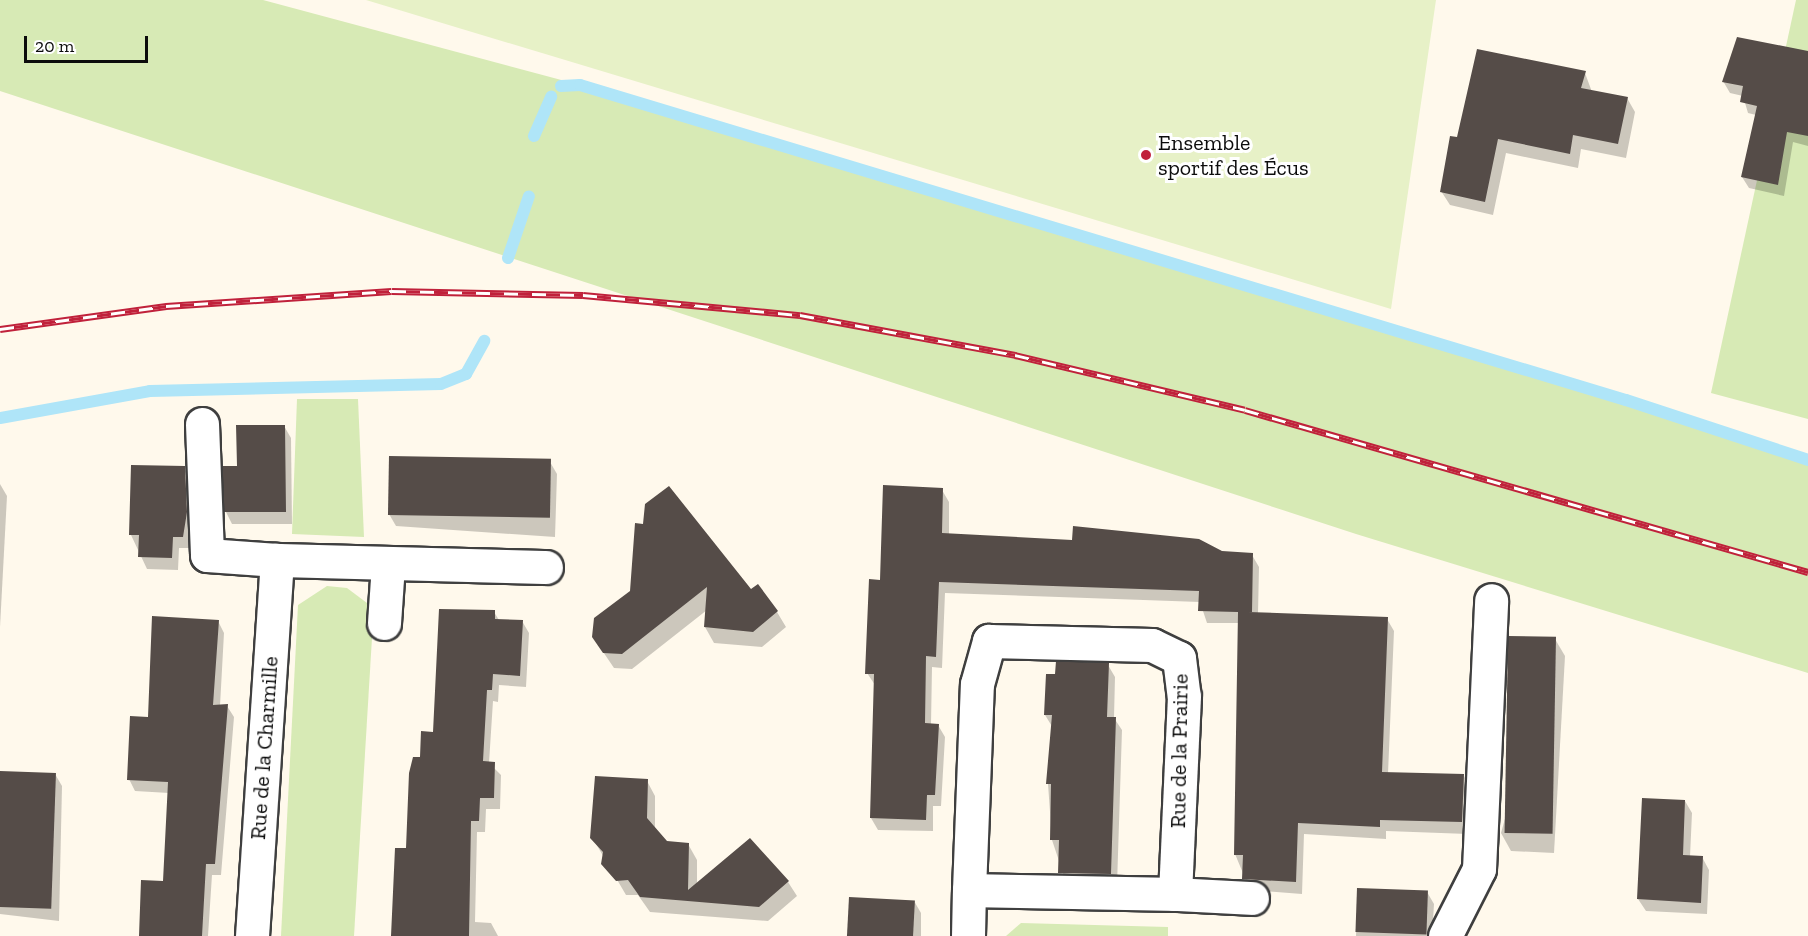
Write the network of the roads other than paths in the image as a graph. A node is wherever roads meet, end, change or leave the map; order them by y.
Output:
1 (202, 424) dead end
2 (277, 560) junction
3 (388, 564) junction
4 (546, 567) dead end
5 (1491, 600) dead end
6 (384, 623) dead end
7 (969, 891) junction
8 (1176, 894) junction
9 (1252, 898) dead end
10 (252, 936) edge
11 (968, 936) edge
12 (1445, 936) edge

1 - 2 street
2 - 3 street
2 - 10 street, Rue de la Charmille
3 - 4 street
3 - 6 street
5 - 12 street
7 - 8 street
7 - 8 street, Rue de la Prairie
7 - 11 street, Rue de la Prairie
8 - 9 street

